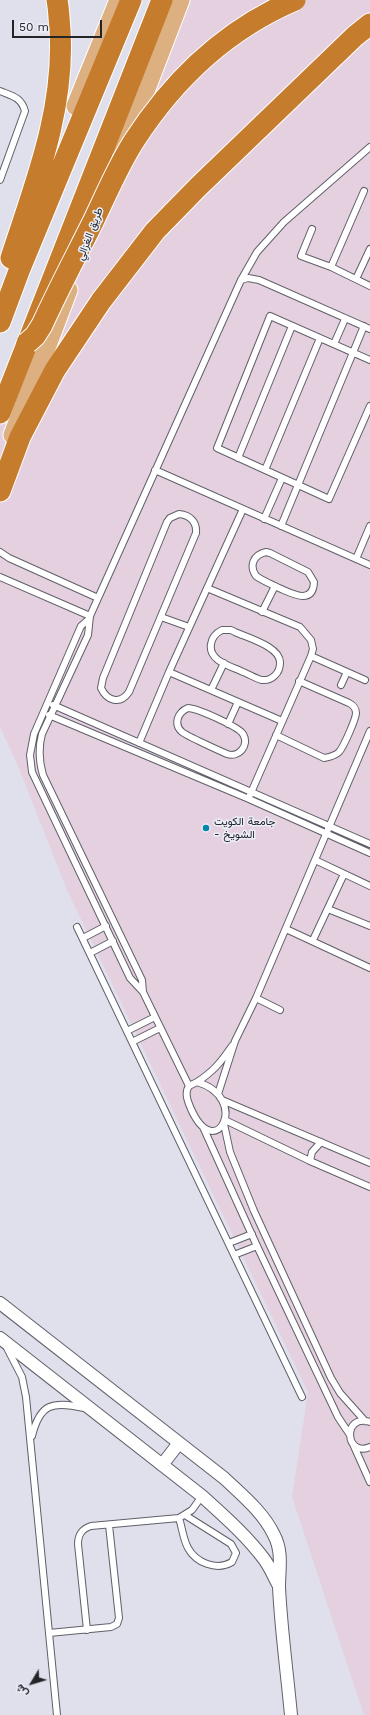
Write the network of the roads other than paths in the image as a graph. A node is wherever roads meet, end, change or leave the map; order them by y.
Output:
1 (57, 0) edge
2 (119, 0) edge
3 (131, 0) edge
4 (162, 0) edge
5 (180, 0) edge
6 (295, 0) edge
7 (370, 24) edge
8 (0, 91) edge
9 (370, 147) edge
10 (0, 180) edge
11 (364, 191) dead end
12 (312, 229) dead end
13 (370, 249) edge
14 (331, 267) junction
15 (356, 279) junction
16 (241, 280) junction
17 (370, 286) edge
18 (0, 287) edge
19 (0, 292) edge
20 (345, 318) junction
21 (0, 322) edge
22 (292, 326) junction
23 (364, 326) junction
24 (370, 329) edge
25 (320, 338) junction
26 (27, 343) junction
27 (334, 344) junction
28 (353, 352) junction
29 (370, 360) edge
30 (370, 406) edge
31 (0, 413) edge
32 (238, 458) junction
33 (0, 468) edge
34 (155, 470) junction
35 (265, 470) junction
36 (282, 478) junction
37 (298, 485) junction
38 (0, 491) edge
39 (243, 509) junction
40 (264, 519) junction
41 (281, 526) junction
42 (370, 527) edge
43 (0, 552) edge
44 (356, 559) junction
45 (370, 565) edge
46 (0, 577) edge
47 (275, 586) junction
48 (207, 588) junction
49 (98, 598) junction
50 (262, 612) junction
51 (90, 617) junction
52 (161, 617) junction
53 (189, 627) junction
54 (311, 656) junction
55 (224, 663) junction
56 (169, 672) junction
57 (347, 672) junction
58 (365, 680) dead end
59 (299, 681) junction
60 (341, 685) dead end
61 (211, 690) junction
62 (238, 702) junction
63 (48, 703) junction
64 (55, 707) junction
65 (44, 712) junction
66 (51, 716) junction
67 (282, 720) junction
68 (228, 724) junction
69 (370, 731) edge
70 (276, 735) junction
71 (139, 743) junction
72 (250, 796) junction
73 (329, 826) junction
74 (326, 833) junction
75 (370, 844) edge
76 (370, 852) edge
77 (315, 860) junction
78 (344, 874) junction
79 (370, 886) edge
80 (328, 909) junction
81 (106, 926) junction
82 (370, 926) edge
83 (78, 927) dead end
84 (286, 929) junction
85 (83, 938) junction
86 (313, 940) junction
87 (113, 941) junction
88 (90, 953) junction
89 (370, 968) edge
90 (142, 992) junction
91 (256, 998) junction
92 (280, 1010) dead end
93 (155, 1017) junction
94 (160, 1028) junction
95 (127, 1031) junction
96 (235, 1041) junction
97 (132, 1042) junction
98 (197, 1082) junction
99 (189, 1086) junction
100 (218, 1094) junction
101 (222, 1100) junction
102 (224, 1122) junction
103 (203, 1127) junction
104 (321, 1142) junction
105 (369, 1160) edge
106 (310, 1161) junction
107 (370, 1187) edge
108 (252, 1234) junction
109 (228, 1243) junction
110 (257, 1246) junction
111 (234, 1255) junction
112 (0, 1303) edge
113 (1, 1339) edge
114 (302, 1397) dead end
115 (91, 1409) junction
116 (368, 1422) edge
117 (350, 1435) junction
118 (31, 1440) junction
119 (179, 1443) junction
120 (353, 1444) junction
121 (370, 1447) edge
122 (162, 1465) junction
123 (370, 1482) edge
124 (202, 1496) junction
125 (182, 1516) junction
126 (109, 1524) junction
127 (279, 1586) junction
128 (87, 1630) junction
129 (49, 1633) junction
130 (288, 1713) edge
131 (56, 1715) edge

1 - 18 highway
2 - 19 main road
3 - 21 highway
4 - 26 highway, طريق الغزالي
5 - 33 main road, طريق الغزالي
6 - 26 highway, bridge
7 - 38 highway
8 - 10 lane
9 - 16 lane
11 - 14 lane
12 - 14 lane
13 - 15 lane
14 - 15 lane
15 - 17 lane
16 - 20 lane
16 - 34 lane
20 - 23 lane
20 - 27 lane
22 - 25 lane
22 - 32 lane
22 - 32 lane
23 - 24 lane
23 - 28 lane
25 - 27 lane
25 - 35 lane
26 - 31 highway, طريق الغزالي
27 - 28 lane
28 - 29 lane
28 - 37 lane
30 - 37 lane
32 - 35 lane
34 - 39 lane
34 - 49 lane
35 - 36 lane
36 - 37 lane
36 - 40 lane
37 - 41 lane
39 - 40 lane
39 - 48 lane
40 - 41 lane
41 - 44 lane
42 - 44 lane
43 - 49 lane
44 - 45 lane
46 - 51 lane
47 - 47 lane
47 - 50 lane
48 - 50 lane
48 - 53 lane
49 - 51 lane
50 - 54 lane
51 - 63 lane
51 - 64 lane
52 - 52 lane
52 - 53 lane
53 - 56 lane
54 - 57 lane
54 - 59 lane
55 - 55 lane
55 - 61 lane
56 - 61 lane
56 - 71 lane
57 - 58 lane
57 - 60 lane
59 - 67 lane
59 - 70 lane
61 - 62 lane
62 - 67 lane
62 - 68 lane
63 - 64 lane
63 - 65 lane
64 - 66 lane
64 - 71 lane
65 - 66 lane
65 - 81 lane
66 - 72 lane
66 - 90 lane
67 - 70 lane
68 - 68 lane
69 - 73 lane
70 - 72 lane
71 - 72 lane
72 - 73 lane
72 - 74 lane
73 - 74 lane
73 - 75 lane
74 - 76 lane
74 - 77 lane
77 - 78 lane
77 - 84 lane
78 - 79 lane
78 - 80 lane
80 - 82 lane
80 - 86 lane
81 - 85 lane
81 - 87 lane
83 - 85 lane
84 - 86 lane
84 - 91 lane
85 - 88 lane
86 - 89 lane
87 - 88 lane
87 - 90 lane
88 - 95 lane
90 - 93 lane
91 - 92 lane
91 - 96 lane
93 - 94 lane
93 - 95 lane
94 - 97 lane
94 - 99 lane
95 - 97 lane
96 - 98 lane
96 - 100 lane
97 - 109 lane
98 - 99 lane
98 - 100 lane
99 - 103 lane
100 - 101 lane
101 - 102 lane
101 - 104 lane
102 - 103 lane
102 - 106 lane
102 - 116 lane
103 - 108 lane
104 - 105 lane
104 - 106 lane
106 - 107 lane
108 - 109 lane
108 - 110 lane
109 - 111 lane
110 - 111 lane
110 - 117 lane
111 - 114 lane
112 - 119 street
113 - 115 street
113 - 118 lane
115 - 118 lane
115 - 122 street
116 - 117 lane
117 - 120 lane
118 - 129 lane
119 - 122 street
119 - 127 street
120 - 121 lane
120 - 123 lane
122 - 124 street
124 - 125 lane
124 - 127 street
125 - 125 lane
125 - 126 lane
126 - 128 lane
126 - 128 lane
127 - 130 street
128 - 129 lane
129 - 131 lane

